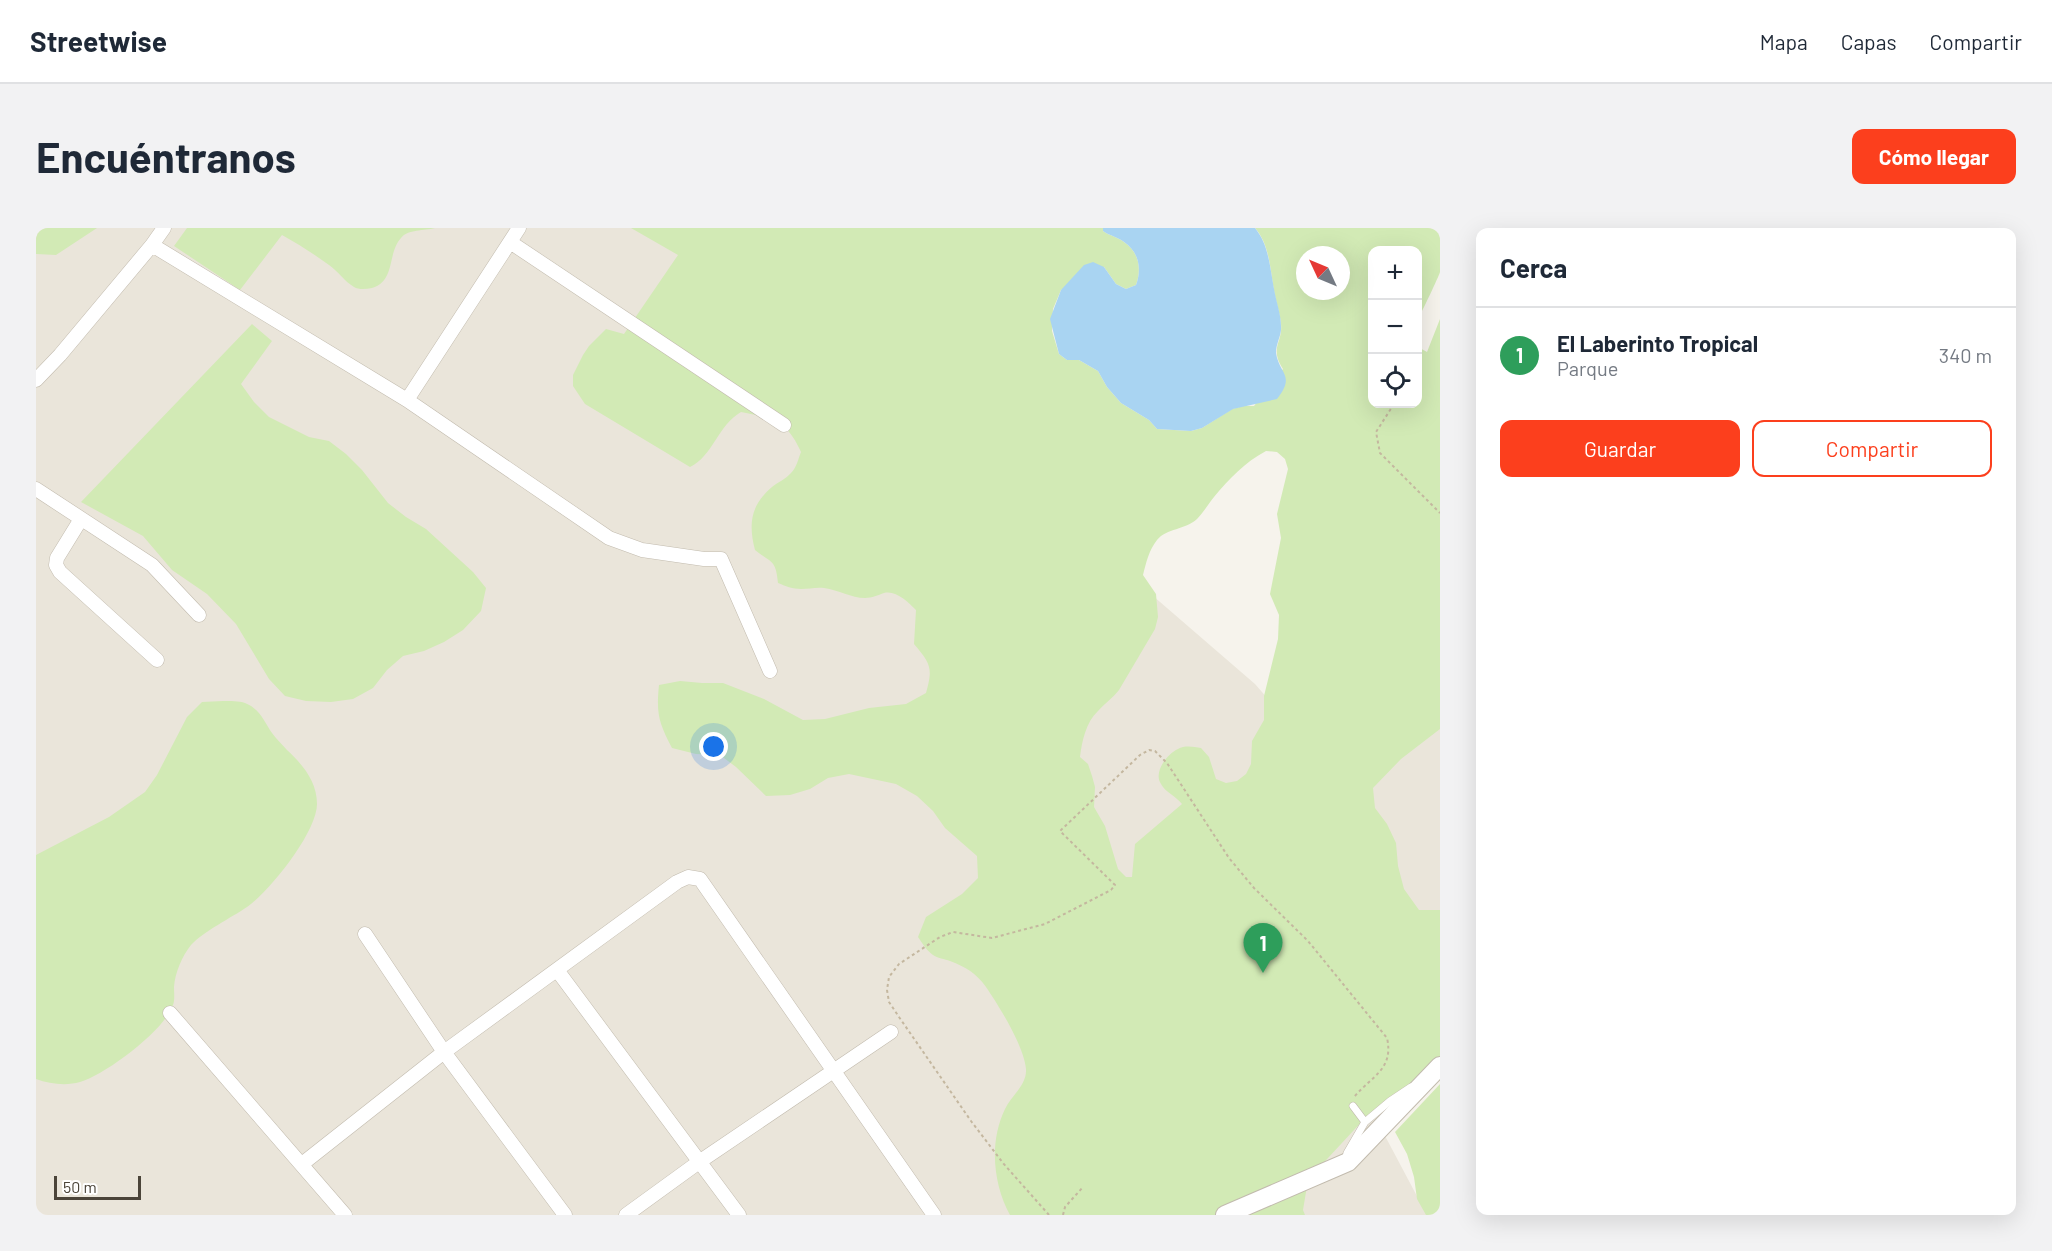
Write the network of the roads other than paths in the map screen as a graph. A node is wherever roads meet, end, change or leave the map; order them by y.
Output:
1 (164, 228) edge
2 (519, 228) edge
3 (510, 242) junction
4 (152, 245) junction
5 (36, 380) edge
6 (407, 400) junction
7 (784, 425) dead end
8 (36, 489) edge
9 (81, 519) junction
10 (199, 615) dead end
11 (157, 660) dead end
12 (770, 671) dead end
13 (364, 934) dead end
14 (557, 970) junction
15 (170, 1013) dead end
16 (891, 1032) dead end
17 (444, 1052) junction
18 (1440, 1066) edge
19 (833, 1071) junction
20 (1425, 1082) junction
21 (1353, 1106) road end
22 (1365, 1122) junction
23 (699, 1162) junction
24 (302, 1164) junction
25 (1335, 1168) junction
26 (345, 1215) edge
27 (565, 1215) edge
28 (626, 1215) edge
29 (740, 1215) edge
30 (934, 1215) edge
31 (1226, 1215) edge

1 - 4 street
2 - 3 street
3 - 6 street
3 - 7 street
4 - 5 street
4 - 6 street
6 - 12 street
8 - 9 street
9 - 10 street
9 - 11 street
13 - 17 street
14 - 17 street
14 - 19 street
14 - 23 street
15 - 24 street
16 - 19 street
17 - 24 street
17 - 27 street
18 - 20 street
19 - 23 street
19 - 30 street
20 - 22 lane
20 - 25 street
21 - 22 lane
22 - 25 lane
23 - 28 street
23 - 29 street
24 - 26 street
25 - 31 street

